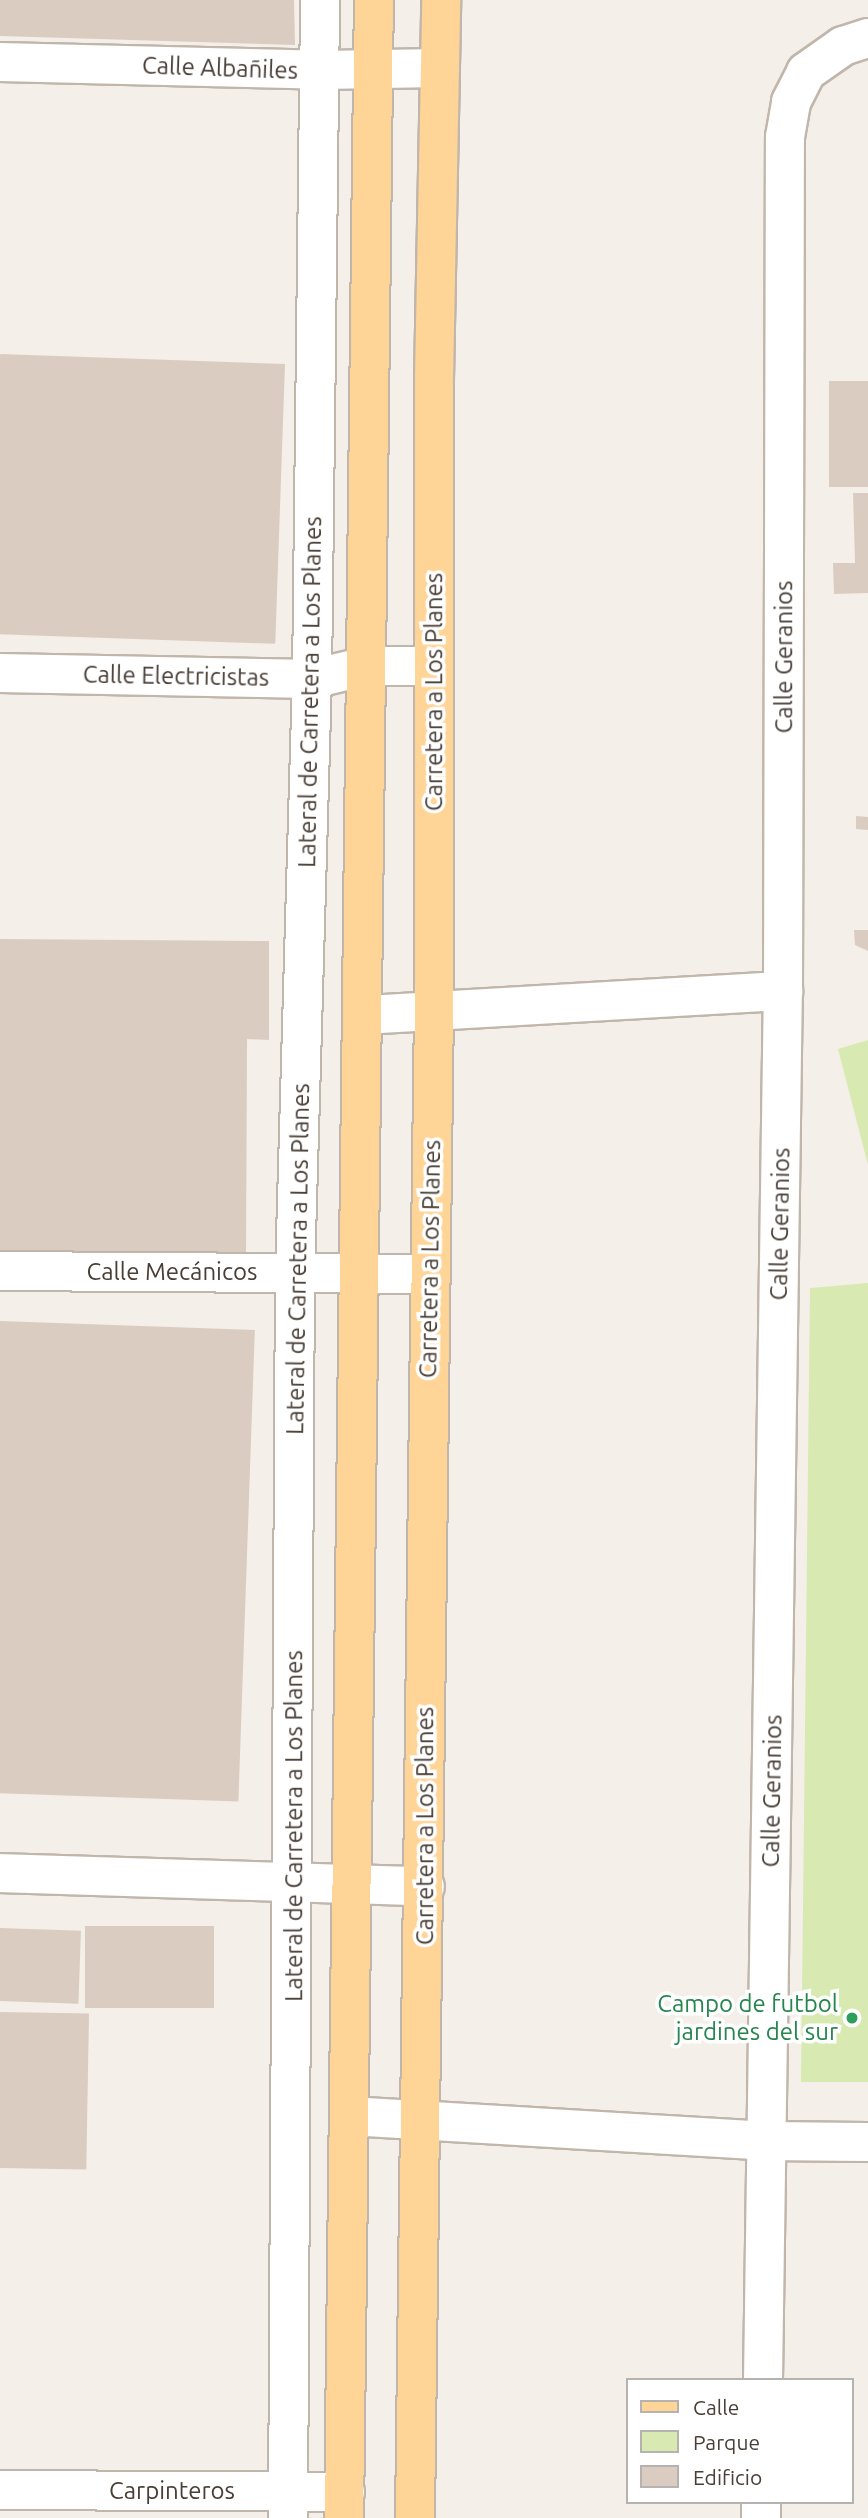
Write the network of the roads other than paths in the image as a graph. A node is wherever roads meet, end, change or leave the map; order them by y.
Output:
1 (320, 0) edge
2 (374, 0) edge
3 (441, 0) edge
4 (868, 38) edge
5 (0, 62) edge
6 (440, 68) junction
7 (373, 69) junction
8 (321, 70) junction
9 (366, 666) junction
10 (434, 666) junction
11 (0, 673) edge
12 (312, 679) junction
13 (783, 991) junction
14 (434, 1011) junction
15 (364, 1015) junction
16 (0, 1271) edge
17 (295, 1272) junction
18 (360, 1273) junction
19 (428, 1273) junction
20 (0, 1873) edge
21 (295, 1882) junction
22 (355, 1884) junction
23 (425, 1886) junction
24 (349, 2116) junction
25 (422, 2120) junction
26 (767, 2141) junction
27 (868, 2142) edge
28 (763, 2378) edge
29 (0, 2490) edge
30 (288, 2505) edge
31 (344, 2505) edge
32 (415, 2518) edge

1 - 8 street, Lateral de Carretera a Los Planes
2 - 7 main road
3 - 6 main road, Carretera a Los Planes
4 - 13 street, Calle Geranios
5 - 8 street, Calle Albañiles
6 - 7 street, Calle Albañiles
6 - 10 main road, Carretera a Los Planes
7 - 8 street, Calle Albañiles
7 - 9 main road
8 - 12 street, Lateral de Carretera a Los Planes
9 - 10 street, Calle Electricistas
9 - 12 street, Calle Electricistas
9 - 15 main road
10 - 14 main road, Carretera a Los Planes
11 - 12 street, Calle Electricistas
12 - 17 street, Lateral de Carretera a Los Planes
13 - 14 street
13 - 26 street, Calle Geranios
14 - 15 street
14 - 19 main road, Carretera a Los Planes
15 - 18 main road
16 - 17 street, Calle Mecánicos
17 - 18 street, Calle Mecánicos
17 - 21 street, Lateral de Carretera a Los Planes
18 - 19 street, Calle Mecánicos
18 - 22 main road
19 - 23 main road, Carretera a Los Planes
20 - 21 street
21 - 22 street
21 - 30 street, Lateral de Carretera a Los Planes
22 - 23 street
22 - 24 main road
23 - 25 main road, Carretera a Los Planes
24 - 25 street
24 - 31 main road
25 - 26 street
25 - 32 main road, Carretera a Los Planes
26 - 27 street
26 - 28 street, Calle Geranios
29 - 30 street, Carpinteros
30 - 31 street, Carpinteros

